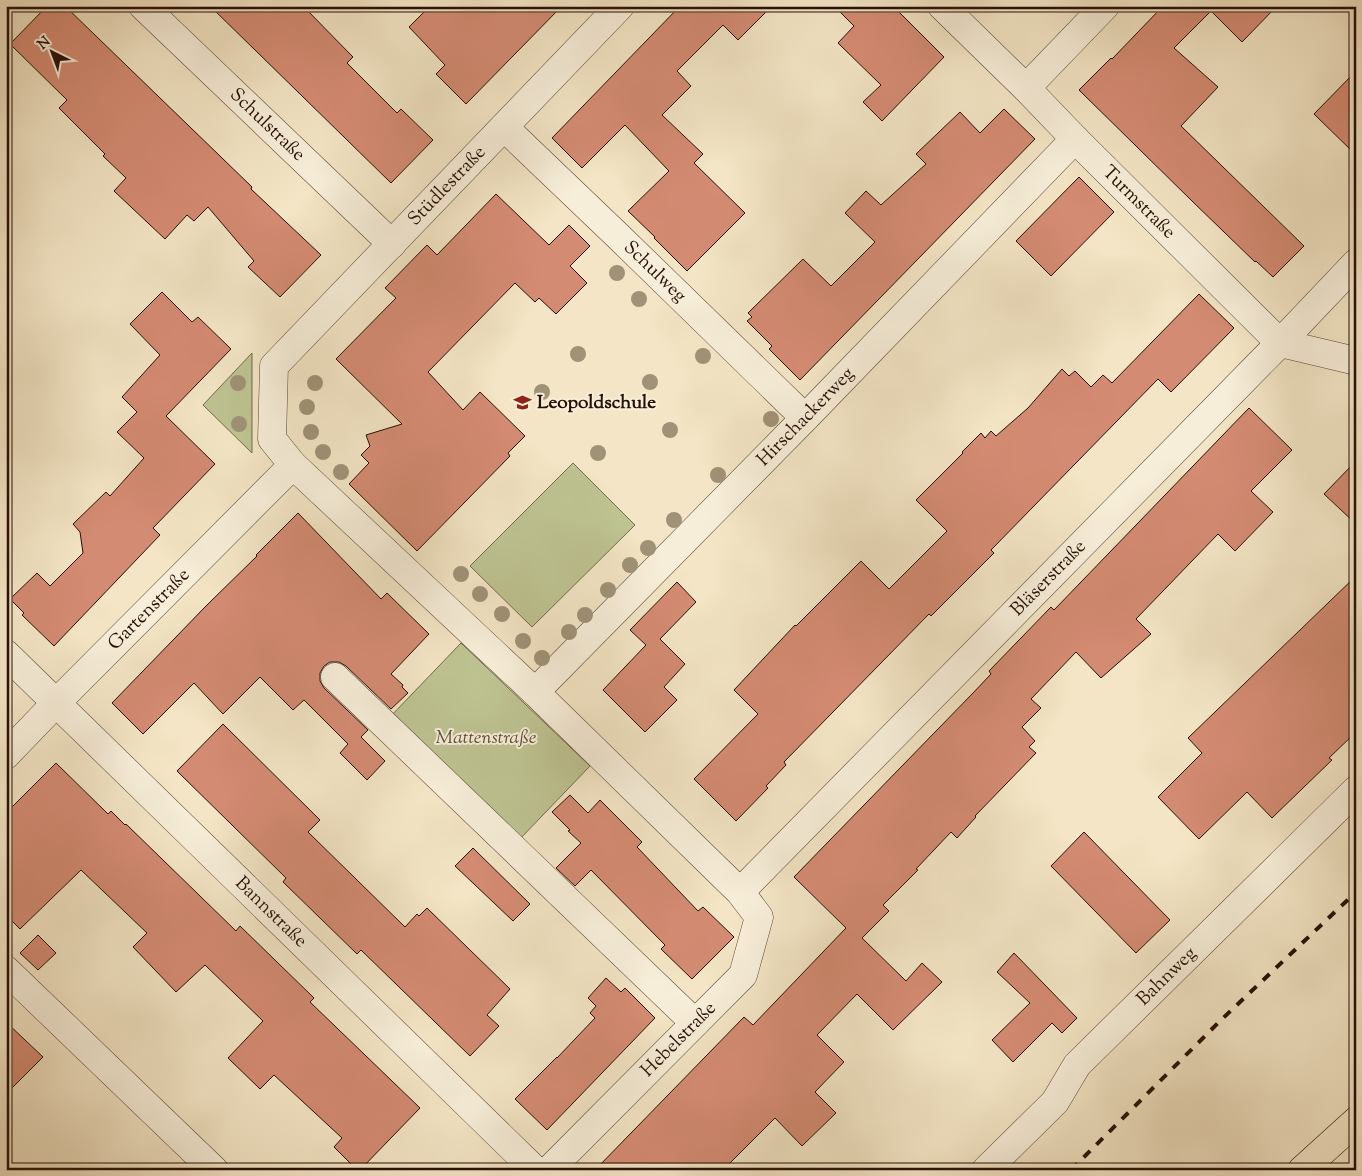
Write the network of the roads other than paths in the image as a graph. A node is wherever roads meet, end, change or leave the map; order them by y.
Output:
1 (143, 6) edge
2 (620, 6) edge
3 (942, 6) edge
4 (1105, 6) edge
5 (1026, 88) junction
6 (504, 127) junction
7 (1075, 138) junction
8 (392, 244) junction
9 (1356, 263) edge
10 (1280, 342) junction
11 (1356, 361) edge
12 (804, 418) junction
13 (293, 465) junction
14 (6, 654) edge
15 (335, 677) dead end
16 (535, 692) junction
17 (56, 703) junction
18 (6, 755) edge
19 (1356, 790) edge
20 (740, 892) junction
21 (6, 970) edge
22 (695, 1022) junction
23 (1356, 1121) edge
24 (214, 1170) edge
25 (535, 1170) edge
26 (549, 1170) edge
27 (986, 1170) edge
28 (1302, 1170) edge

1 - 8 street, Schulstraße
2 - 6 street, Stüdlestraße
3 - 5 street, Turmstraße
4 - 5 street
5 - 7 street, Turmstraße
6 - 8 street, Stüdlestraße
6 - 12 street, Schulweg
7 - 10 street, Turmstraße
7 - 12 street, Hirschackerweg
8 - 13 street, Stüdlestraße
9 - 10 street, Bläserstraße
10 - 11 street
10 - 20 street, Bläserstraße
12 - 16 street, Hirschackerweg
13 - 16 street
13 - 17 street, Gartenstraße
14 - 17 street, Bannstraße
15 - 22 street
16 - 20 street
17 - 18 street, Gartenstraße
17 - 25 street, Bannstraße
19 - 27 street, Bahnweg
20 - 22 street, Hebelstraße
21 - 24 street
22 - 26 street, Hebelstraße
23 - 28 main road

